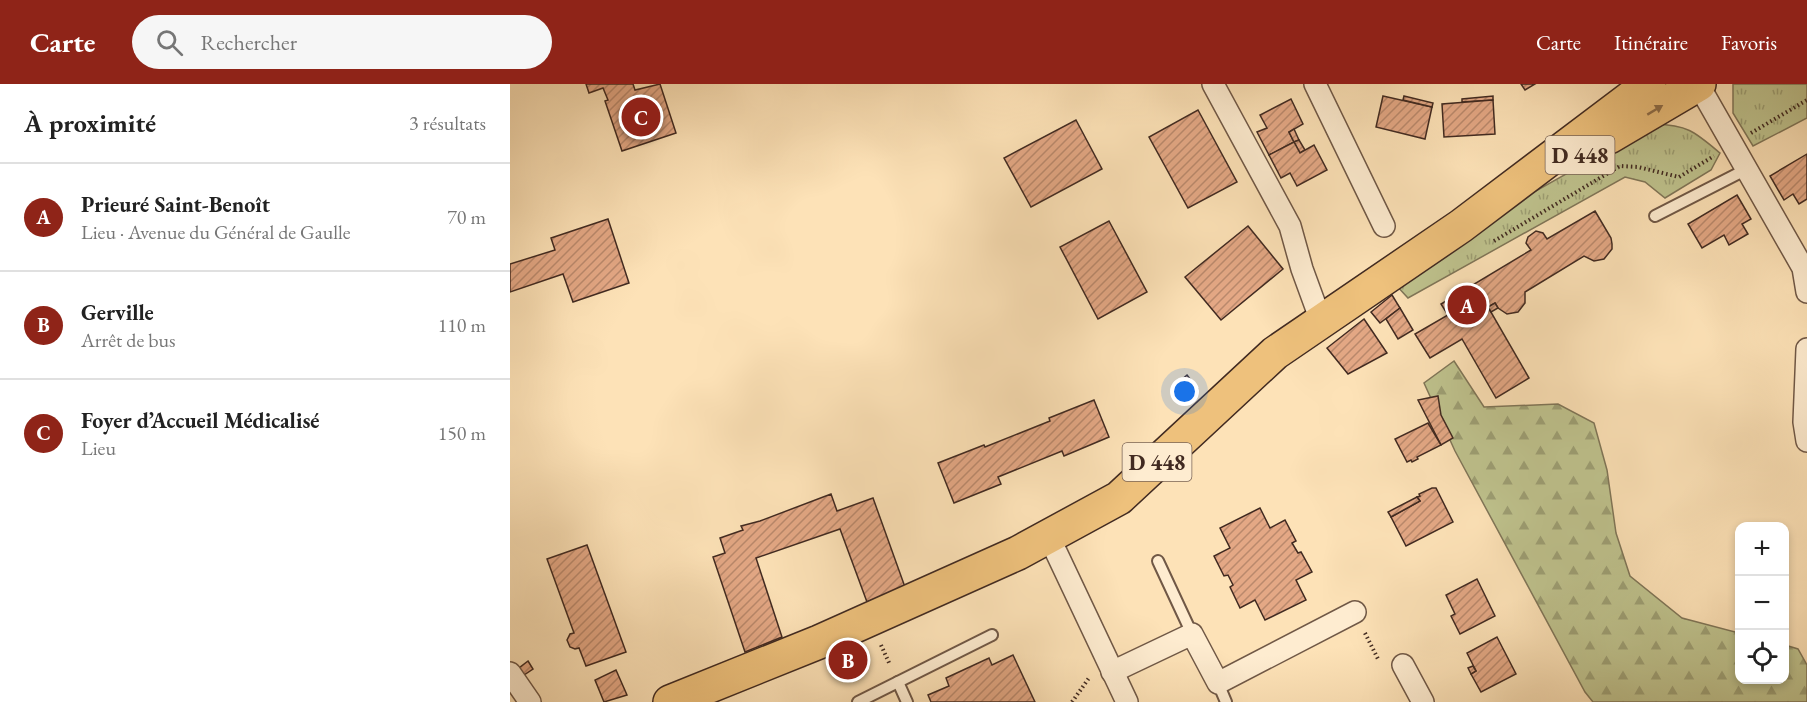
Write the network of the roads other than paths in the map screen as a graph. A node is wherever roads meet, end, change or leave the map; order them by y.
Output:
1 (1213, 84) edge
2 (1315, 84) edge
3 (1649, 84) edge
4 (1698, 84) edge
5 (1747, 169) junction
6 (1655, 216) dead end
7 (1384, 226) dead end
8 (1461, 226) junction
9 (1807, 292) edge
10 (1321, 321) junction
11 (1807, 349) edge
12 (1807, 441) edge
13 (1048, 537) junction
14 (1158, 561) dead end
15 (1355, 612) road end
16 (1192, 633) junction
17 (992, 635) dead end
18 (1403, 665) dead end
19 (1112, 672) junction
20 (510, 673) edge
21 (898, 682) junction
22 (1222, 693) edge
23 (530, 702) edge
24 (670, 702) edge
25 (858, 702) edge
26 (908, 702) edge
27 (1127, 702) edge
28 (1423, 702) edge

1 - 10 street
2 - 7 street
3 - 8 main road, D 448
4 - 5 street
8 -> 4 main road, D 448
5 - 6 lane
5 - 9 street
8 - 10 main road, D 448
10 - 13 main road, D 448
11 - 12 street
13 - 19 street
13 - 24 main road, D 448
14 - 16 lane
15 - 22 street
16 - 19 street
16 - 22 street
17 - 21 lane
18 - 28 street
19 - 27 street
20 - 23 street
21 - 25 lane
21 - 26 lane

